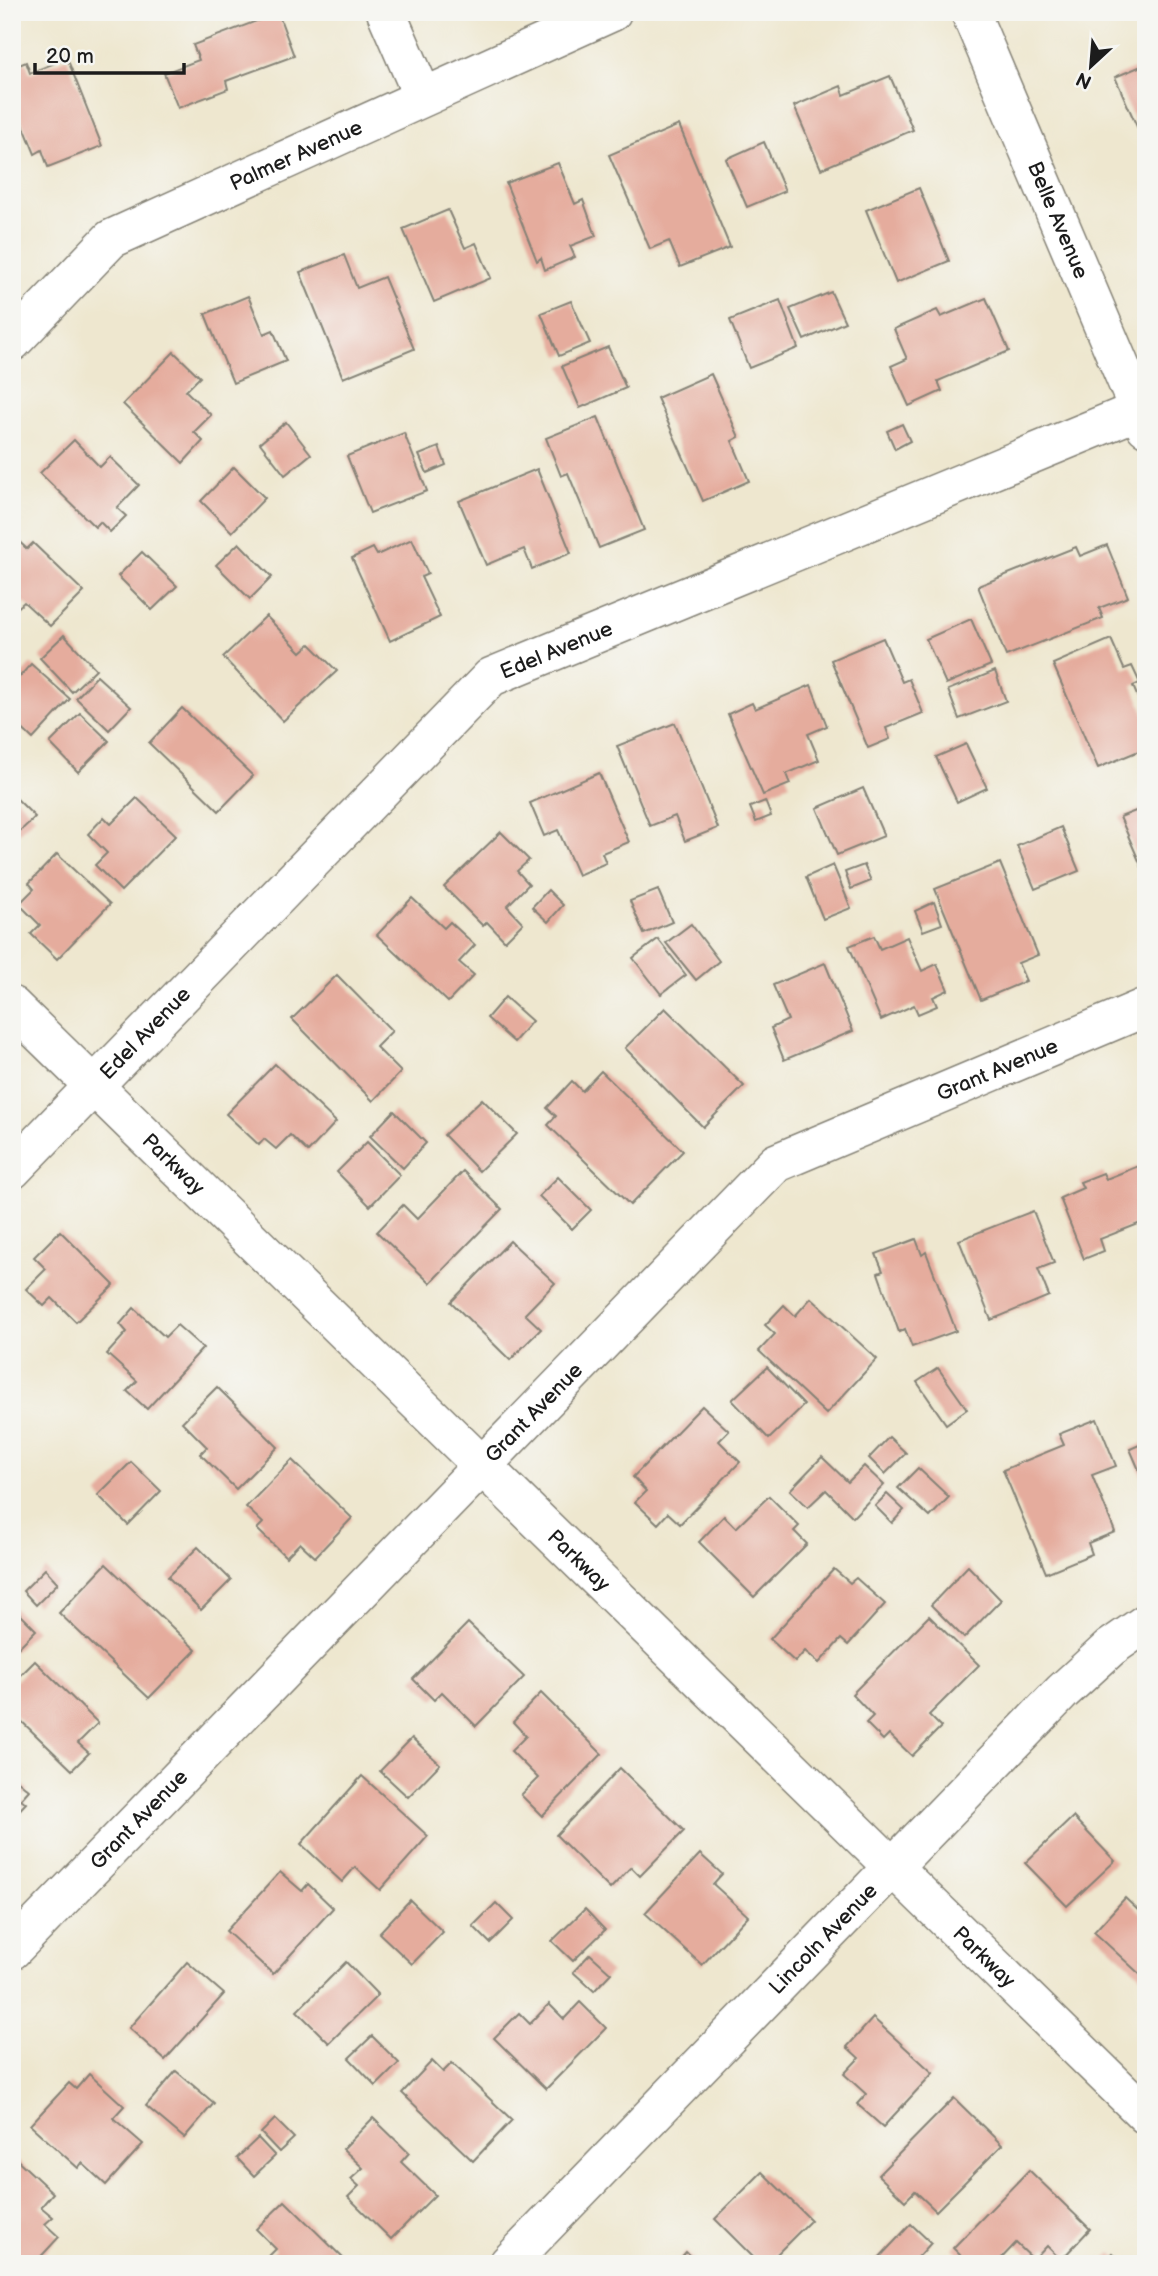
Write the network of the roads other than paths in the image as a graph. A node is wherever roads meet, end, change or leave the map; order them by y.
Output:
1 (386, 12) edge
2 (612, 12) edge
3 (970, 12) edge
4 (424, 97) junction
5 (12, 342) edge
6 (1142, 419) edge
7 (12, 1006) edge
8 (1146, 1007) edge
9 (94, 1086) junction
10 (12, 1170) edge
11 (482, 1466) junction
12 (1146, 1623) edge
13 (892, 1867) junction
14 (12, 1950) edge
15 (1146, 2115) edge
16 (508, 2264) edge

1 - 4 street
2 - 4 street, Palmer Avenue
3 - 6 street, Belle Avenue
4 - 5 street, Palmer Avenue
6 - 9 street, Edel Avenue
7 - 9 street, Parkway
8 - 11 street, Grant Avenue
9 - 10 street, Edel Avenue
9 - 11 street, Parkway
11 - 13 street, Parkway
11 - 14 street, Grant Avenue
12 - 13 street, Lincoln Avenue
13 - 15 street, Parkway
13 - 16 street, Lincoln Avenue

